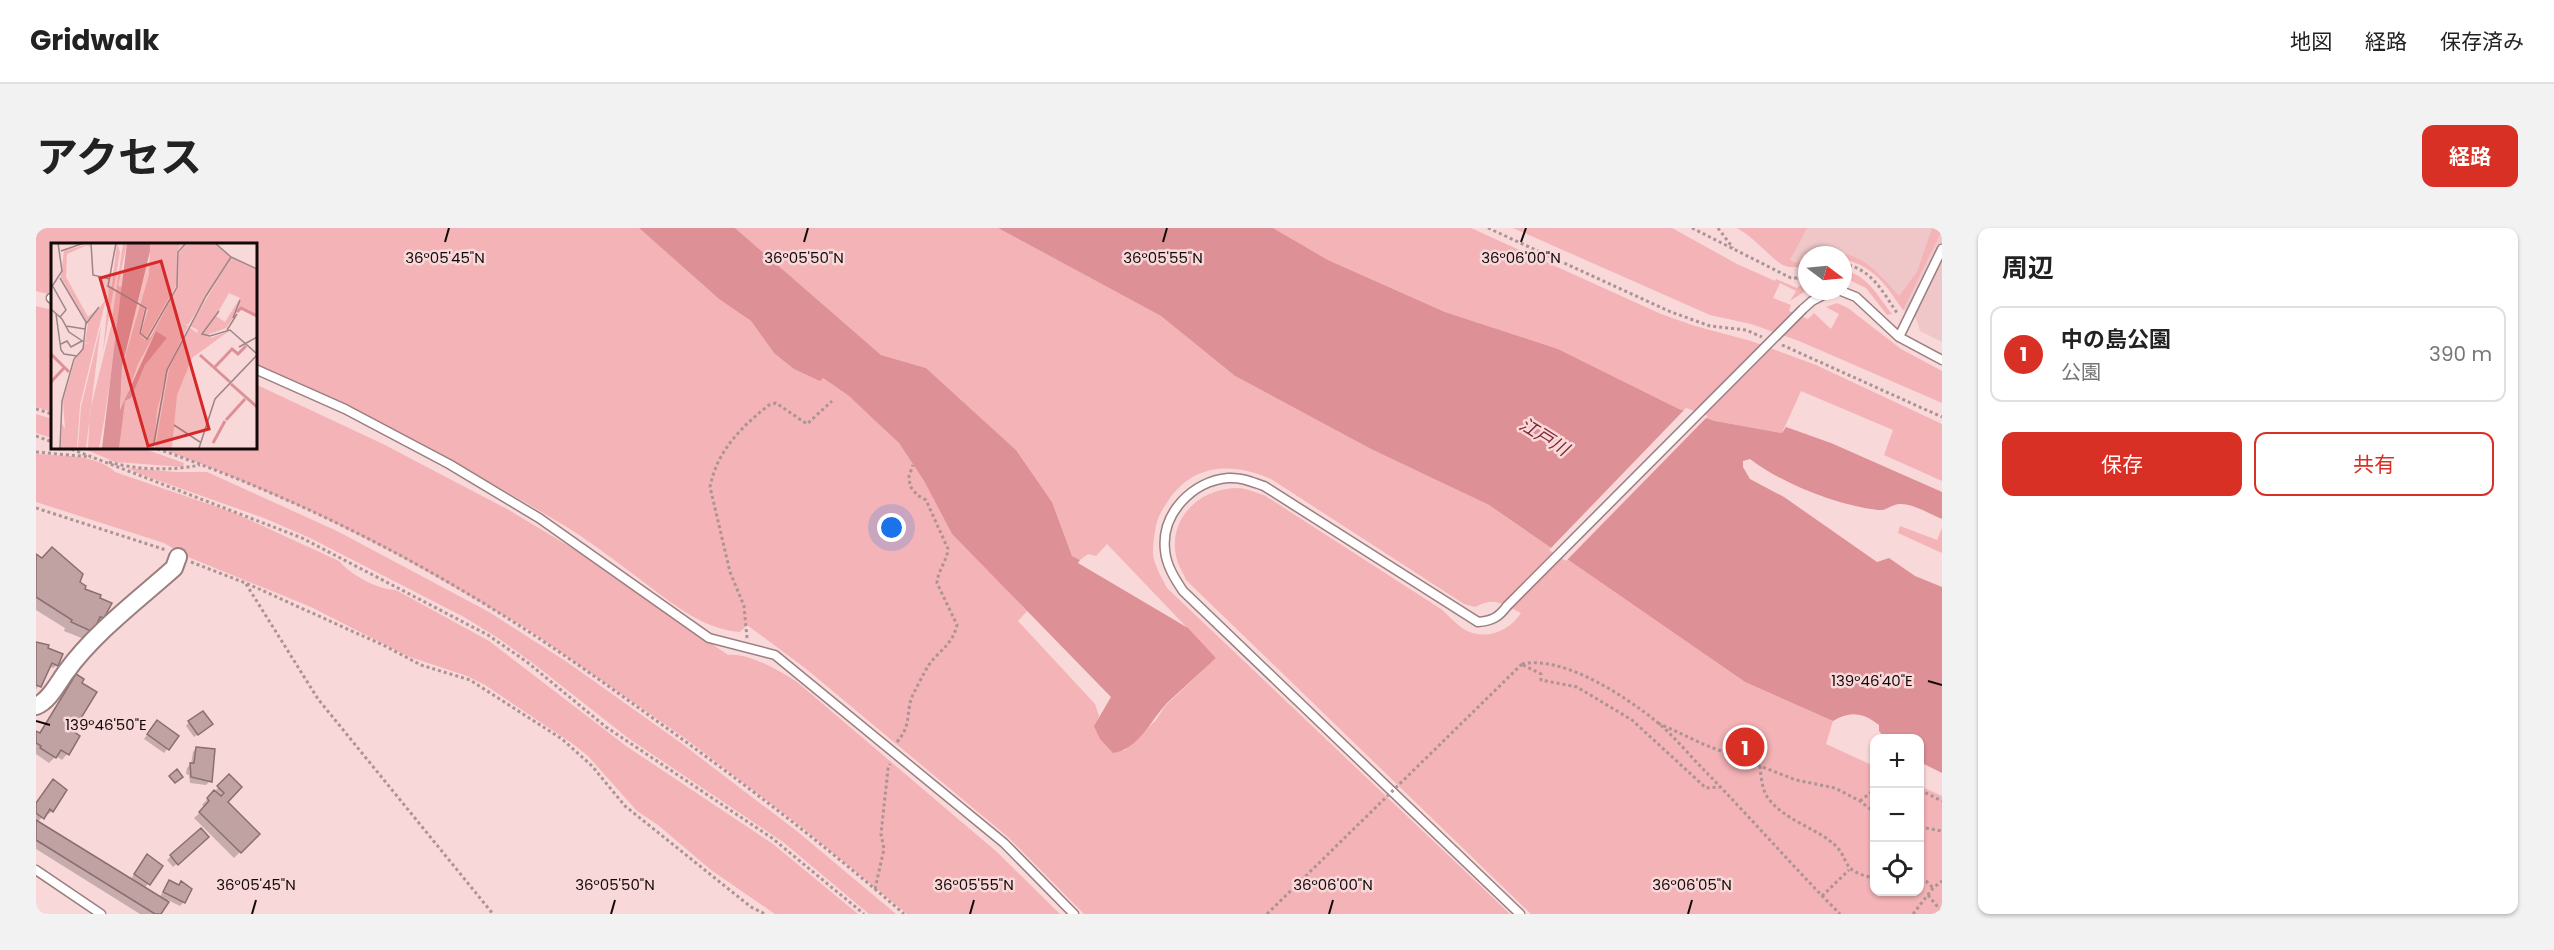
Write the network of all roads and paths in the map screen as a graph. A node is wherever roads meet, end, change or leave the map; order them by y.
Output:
1 (1488, 228) edge
2 (1692, 228) edge
3 (1718, 228) edge
4 (1942, 249) edge
5 (1735, 250) junction
6 (1852, 267) edge
7 (1798, 277) edge
8 (1852, 295) edge
9 (1814, 300) edge
10 (1907, 323) junction
11 (1899, 337) junction
12 (1766, 338) dead end
13 (1777, 343) dead end
14 (1942, 360) edge
15 (256, 369) edge
16 (832, 400) dead end
17 (36, 410) edge
18 (51, 414) edge
19 (1942, 417) edge
20 (36, 436) edge
21 (51, 442) edge
22 (69, 448) edge
23 (155, 448) edge
24 (36, 452) edge
25 (98, 458) junction
26 (202, 465) junction
27 (914, 465) dead end
28 (36, 508) edge
29 (178, 557) junction
30 (245, 583) junction
31 (748, 648) junction
32 (1521, 664) junction
33 (36, 706) edge
34 (1658, 723) junction
35 (893, 752) junction
36 (1760, 766) junction
37 (1721, 787) junction
38 (1924, 792) edge
39 (1870, 794) edge
40 (1860, 801) junction
41 (1942, 801) edge
42 (1870, 808) edge
43 (1924, 828) edge
44 (1942, 831) edge
45 (36, 870) edge
46 (1849, 870) junction
47 (1870, 876) edge
48 (1924, 881) edge
49 (1942, 881) edge
50 (1933, 888) junction
51 (875, 889) junction
52 (1928, 895) junction
53 (1822, 896) junction
54 (1942, 912) edge
55 (101, 914) edge
56 (493, 914) edge
57 (765, 914) edge
58 (864, 914) edge
59 (904, 914) edge
60 (1074, 914) edge
61 (1268, 914) edge
62 (1520, 914) edge
63 (1840, 914) edge
64 (1914, 914) edge

1 - 12 path
2 - 5 path
3 - 5 path
4 - 10 lane
5 - 7 path
6 - 10 path
8 - 11 lane
9 - 62 lane, bridge
10 - 11 lane
11 - 14 lane
13 - 19 path
15 - 31 lane
16 - 31 path
17 - 18 path
20 - 21 path
22 - 25 path
23 - 26 path
24 - 25 path
25 - 26 path
25 - 58 path
26 - 51 path
27 - 35 path
28 - 29 path
29 - 30 path
29 - 33 street
30 - 56 path
30 - 57 path
31 - 35 lane
32 - 34 path
32 - 37 path
32 - 61 path, bridge
34 - 36 path
34 - 37 path
35 - 51 path
35 - 60 lane
36 - 40 path
36 - 46 path
37 - 53 path
38 - 41 path
39 - 40 path
40 - 42 path
43 - 44 path
45 - 55 lane
46 - 47 path
46 - 53 path
48 - 50 path
49 - 50 path
50 - 52 path
51 - 59 path
52 - 54 path
52 - 64 path
53 - 63 path

